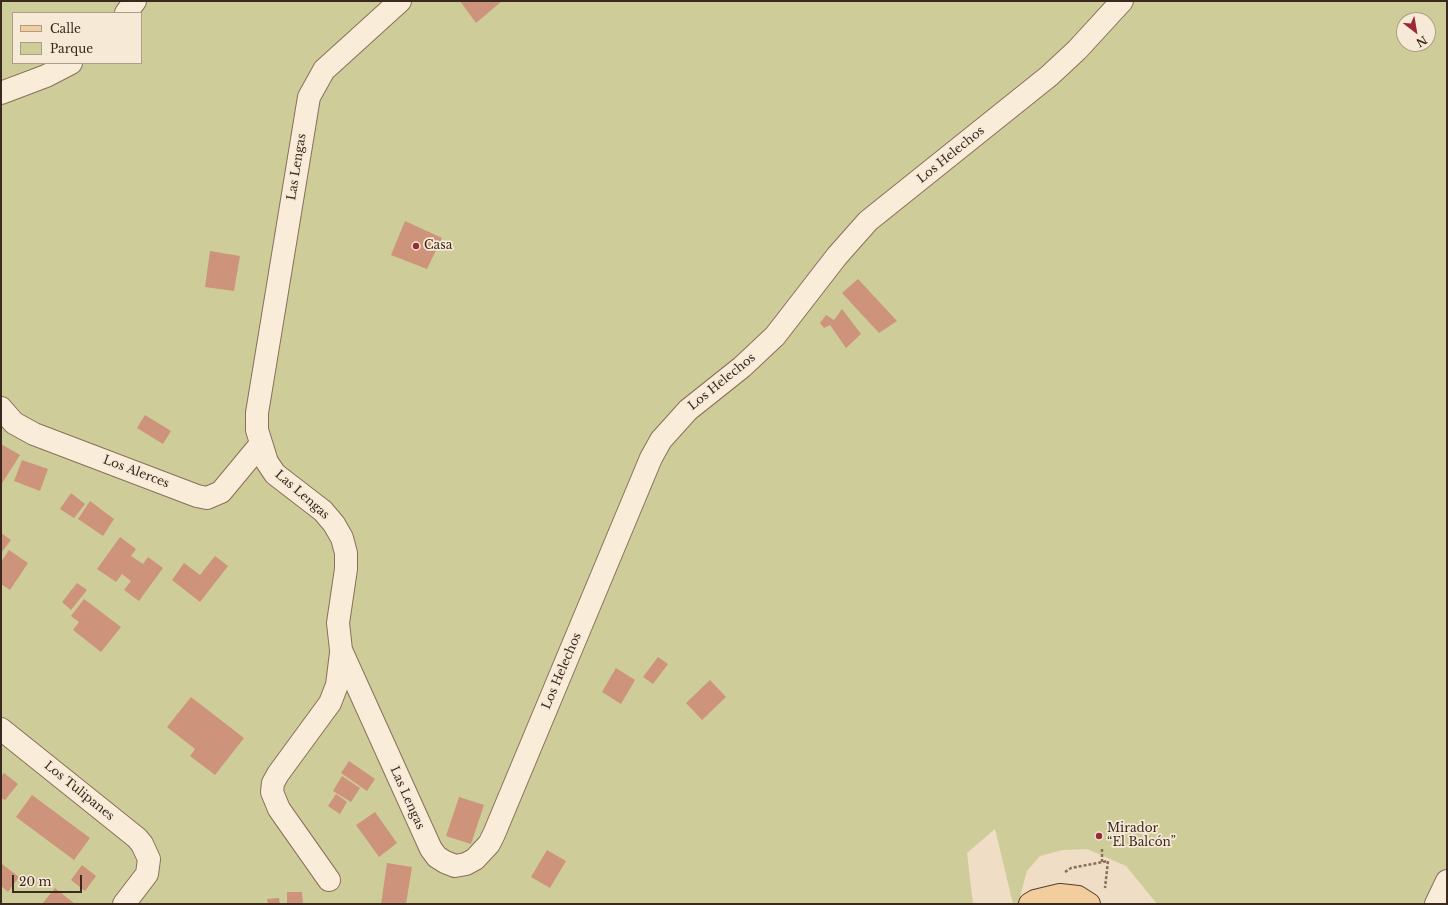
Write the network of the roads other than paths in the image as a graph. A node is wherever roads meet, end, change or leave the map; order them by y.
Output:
1 (135, 1) edge
2 (400, 1) edge
3 (1122, 1) edge
4 (127, 12) edge
5 (68, 64) edge
6 (1, 93) edge
7 (1, 408) edge
8 (260, 445) junction
9 (341, 650) junction
10 (1, 729) edge
11 (466, 864) joint
12 (329, 880) dead end
13 (1447, 881) edge
14 (1097, 897) edge
15 (124, 904) edge
16 (1030, 904) edge
17 (1436, 904) edge

1 - 4 street
2 - 8 street, Las Lengas
3 - 11 street, Los Helechos
5 - 6 street
7 - 8 street, Los Alerces
8 - 9 street, Las Lengas
9 - 11 street, Las Lengas
9 - 12 street
10 - 15 street, Los Tulipanes
13 - 17 street
14 - 16 main road

